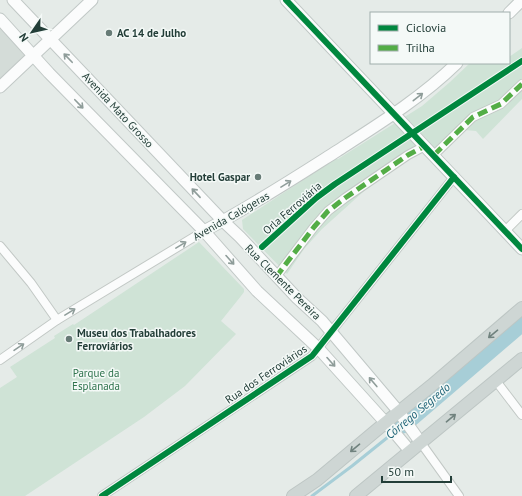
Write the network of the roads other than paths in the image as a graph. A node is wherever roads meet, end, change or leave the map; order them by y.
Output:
1 (13, 0) edge
2 (92, 0) edge
3 (286, 0) edge
4 (522, 0) edge
5 (510, 12) edge
6 (0, 19) edge
7 (50, 40) junction
8 (33, 56) junction
9 (456, 64) edge
10 (522, 84) edge
11 (0, 88) edge
12 (395, 114) junction
13 (425, 146) junction
14 (434, 156) junction
15 (454, 177) junction
16 (522, 214) edge
17 (222, 221) junction
18 (204, 231) junction
19 (505, 231) junction
20 (0, 246) edge
21 (522, 249) edge
22 (276, 277) junction
23 (522, 308) edge
24 (57, 320) junction
25 (330, 332) junction
26 (319, 349) junction
27 (522, 359) edge
28 (0, 360) edge
29 (496, 381) junction
30 (522, 415) edge
31 (402, 417) junction
32 (385, 422) junction
33 (418, 440) junction
34 (407, 448) junction
35 (102, 496) edge
36 (293, 496) edge
37 (356, 496) edge
38 (459, 496) edge

1 - 7 main road, Avenida Mato Grosso
2 - 7 main road
3 - 12 main road
4 - 5 main road
6 - 8 main road, Avenida Mato Grosso
7 - 8 main road
17 -> 7 main road, Avenida Mato Grosso
8 - 11 main road
8 -> 18 main road, Avenida Mato Grosso
12 -> 9 main road, Avenida Calógeras
10 - 14 street
12 - 13 main road
17 -> 12 main road, Avenida Calógeras
13 - 14 main road
13 - 22 street
14 - 15 main road
15 - 19 main road
15 - 25 street, Rua dos Ferroviários
16 - 19 street
17 - 18 main road, Avenida Calógeras
17 - 22 main road, Rua Clemente Pereira
24 -> 18 street, Avenida Calógeras
18 -> 26 main road, Rua Clemente Pereira
19 - 21 main road
20 - 24 street
22 - 25 main road, Rua Clemente Pereira
23 -> 31 main road
28 -> 24 street, Avenida Calógeras
25 - 26 street, Rua dos Ferroviários
31 -> 25 main road, Rua Clemente Pereira
26 -> 32 main road, Rua Clemente Pereira
26 - 35 street, Rua dos Ferroviários
27 - 29 main road
29 - 30 street
33 -> 29 main road
31 - 32 main road
31 - 33 main road, Rua Clemente Pereira
32 - 34 main road, Rua Clemente Pereira
32 -> 36 main road
33 - 34 main road
33 - 38 street, Rua Clemente Pereira
34 - 37 main road

